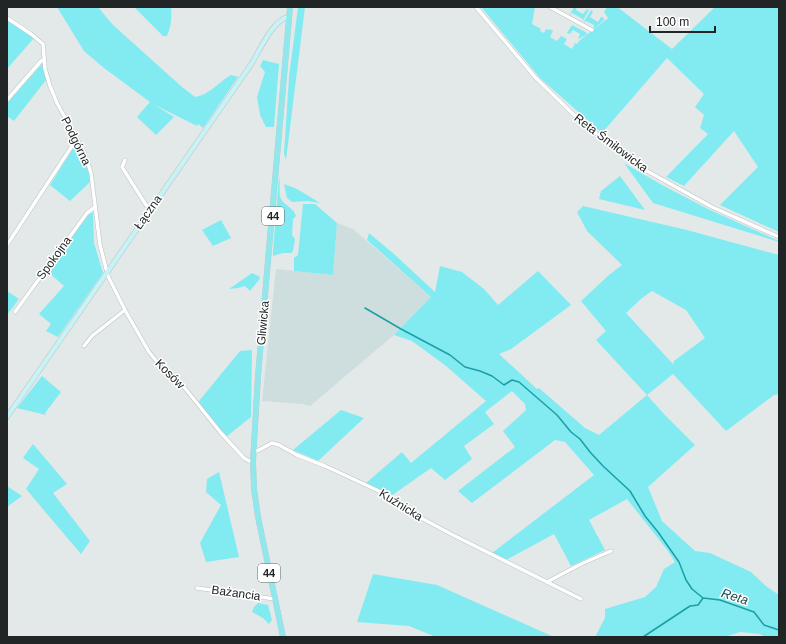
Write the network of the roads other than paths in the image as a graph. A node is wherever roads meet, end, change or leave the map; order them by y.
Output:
1 (290, 7) edge
2 (476, 7) edge
3 (550, 7) edge
4 (290, 17) junction
5 (7, 18) edge
6 (592, 30) dead end
7 (44, 60) junction
8 (7, 100) edge
9 (78, 142) junction
10 (125, 160) dead end
11 (95, 207) junction
12 (151, 209) junction
13 (779, 238) edge
14 (7, 245) edge
15 (107, 272) junction
16 (125, 310) junction
17 (15, 312) dead end
18 (84, 346) dead end
19 (9, 410) edge
20 (7, 417) edge
21 (253, 452) junction
22 (253, 461) junction
23 (611, 551) dead end
24 (547, 582) junction
25 (196, 588) dead end
26 (275, 599) junction
27 (581, 599) dead end
28 (283, 637) edge

1 - 4 main road, Gliwicka / 44
2 - 13 street, Reta Śmiłowicka
3 - 6 street
4 - 12 street, Łączna
4 - 21 main road, Gliwicka / 44
5 - 7 street, Podgórna
7 - 8 street
7 - 9 street, Podgórna
9 - 11 street, Podgórna
9 - 14 street
10 - 12 street
11 - 15 street, Podgórna
11 - 17 street, Spokojna
12 - 15 street, Łączna
15 - 16 street, Kosów
15 - 19 street, Łączna
16 - 18 street
16 - 22 street, Kosów
19 - 20 street, Łączna
21 - 22 main road, Gliwicka / 44
21 - 24 street, Kuźnicka
22 - 26 main road, Gliwicka / 44
23 - 24 street
24 - 27 street, Kuźnicka
25 - 26 street, Bażancia
26 - 28 main road, Gliwicka / 44

